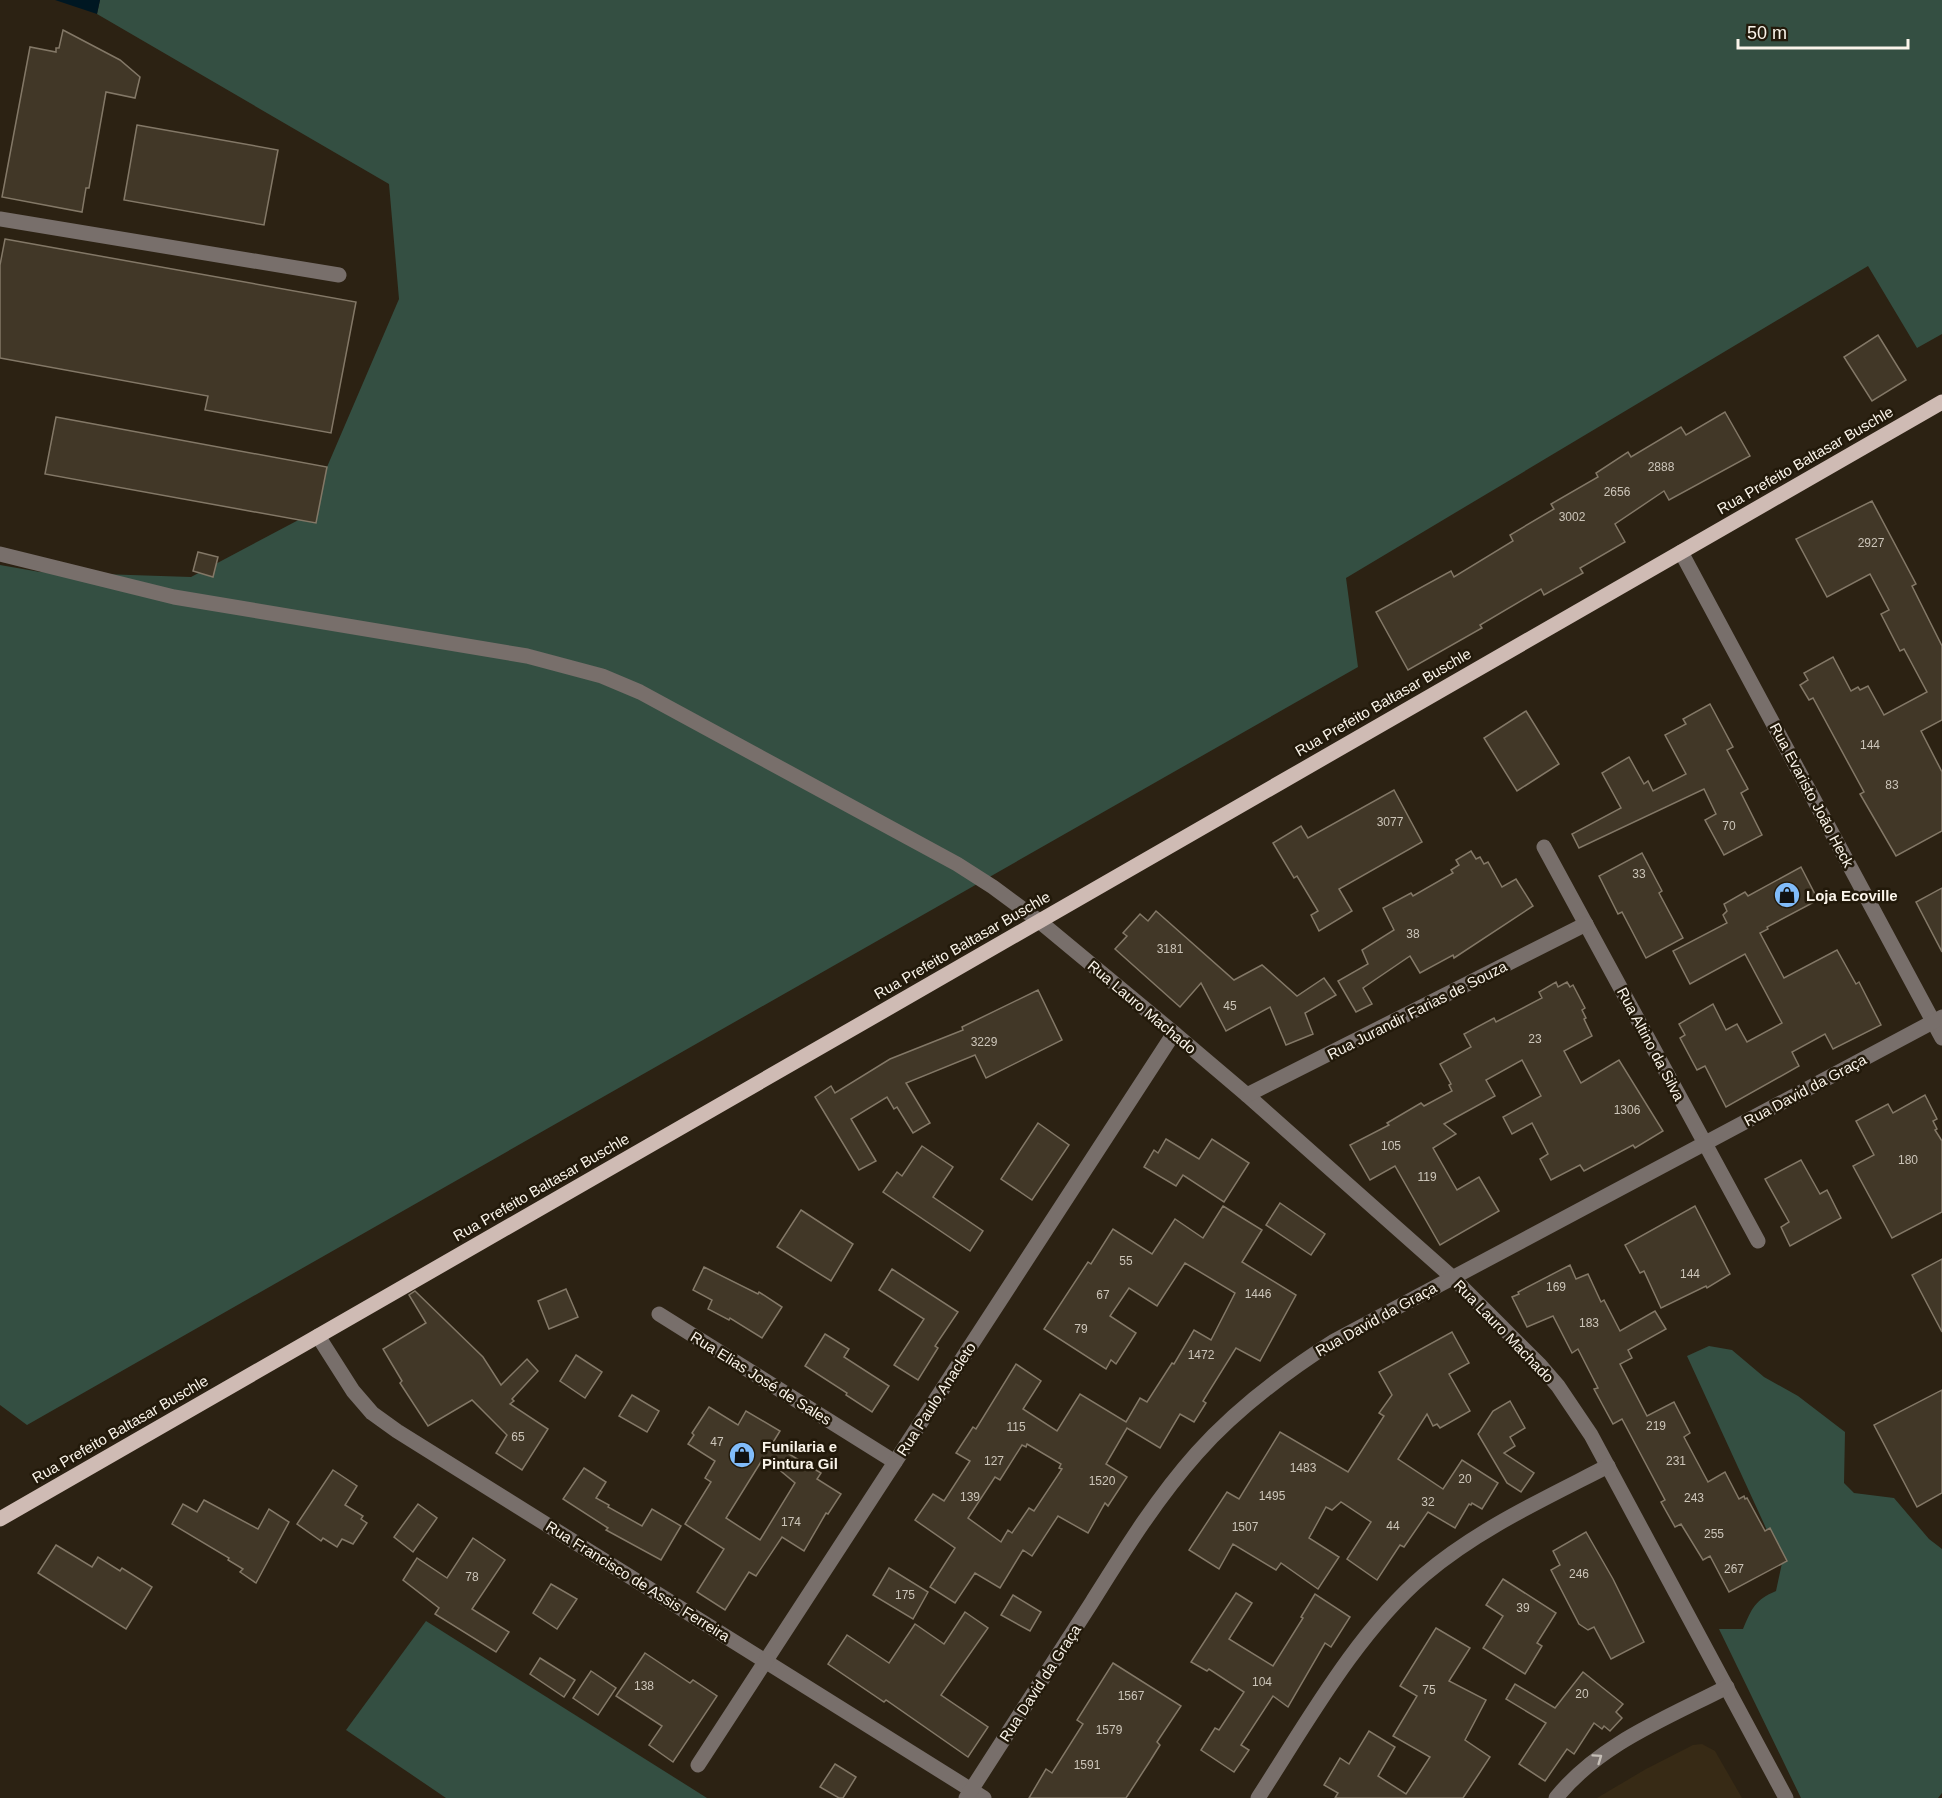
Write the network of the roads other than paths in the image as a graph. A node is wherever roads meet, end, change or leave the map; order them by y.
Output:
1 (0, 219) edge
2 (339, 275) dead end
3 (1942, 402) edge
4 (1681, 552) junction
5 (0, 554) edge
6 (1544, 847) dead end
7 (1039, 921) junction
8 (1586, 924) junction
9 (1938, 1020) edge
10 (1174, 1033) junction
11 (1942, 1038) edge
12 (1247, 1095) junction
13 (1704, 1143) junction
14 (1758, 1241) dead end
15 (1452, 1277) junction
16 (659, 1314) dead end
17 (318, 1336) junction
18 (895, 1462) junction
19 (1608, 1466) junction
20 (0, 1519) edge
21 (765, 1661) junction
22 (1727, 1687) junction
23 (698, 1765) dead end
24 (974, 1795) edge
25 (1258, 1798) edge
26 (1556, 1798) edge
27 (1786, 1798) edge

1 - 2 street
3 - 4 main road, Rua Prefeito Baltasar Buschle
4 - 7 main road, Rua Prefeito Baltasar Buschle
4 - 9 street, Rua Evaristo João Heck
5 - 7 street, Rua Lauro Machado
6 - 8 street, Rua Altino da Silva
7 - 10 street, Rua Lauro Machado
7 - 17 main road, Rua Prefeito Baltasar Buschle
8 - 12 street, Rua Jurandir Farias de Souza
8 - 13 street, Rua Altino da Silva
9 - 11 street, Rua Evaristo João Heck
9 - 13 street, Rua David da Graça
10 - 12 street, Rua Lauro Machado
10 - 18 street, Rua Paulo Anacleto
12 - 15 street, Rua Lauro Machado
13 - 14 street, Rua Altino da Silva
13 - 15 street, Rua David da Graça
15 - 19 street, Rua Lauro Machado
15 - 24 street, Rua David da Graça
16 - 18 street, Rua Elias José de Sales
17 - 20 main road, Rua Prefeito Baltasar Buschle
17 - 21 street, Rua Francisco de Assis Ferreira
18 - 21 street, Rua Paulo Anacleto
19 - 22 street, Rua Lauro Machado
19 - 25 street
21 - 23 street, Rua Paulo Anacleto
21 - 24 street, Rua Francisco de Assis Ferreira
26 -> 22 street
22 - 27 street, Rua Lauro Machado

